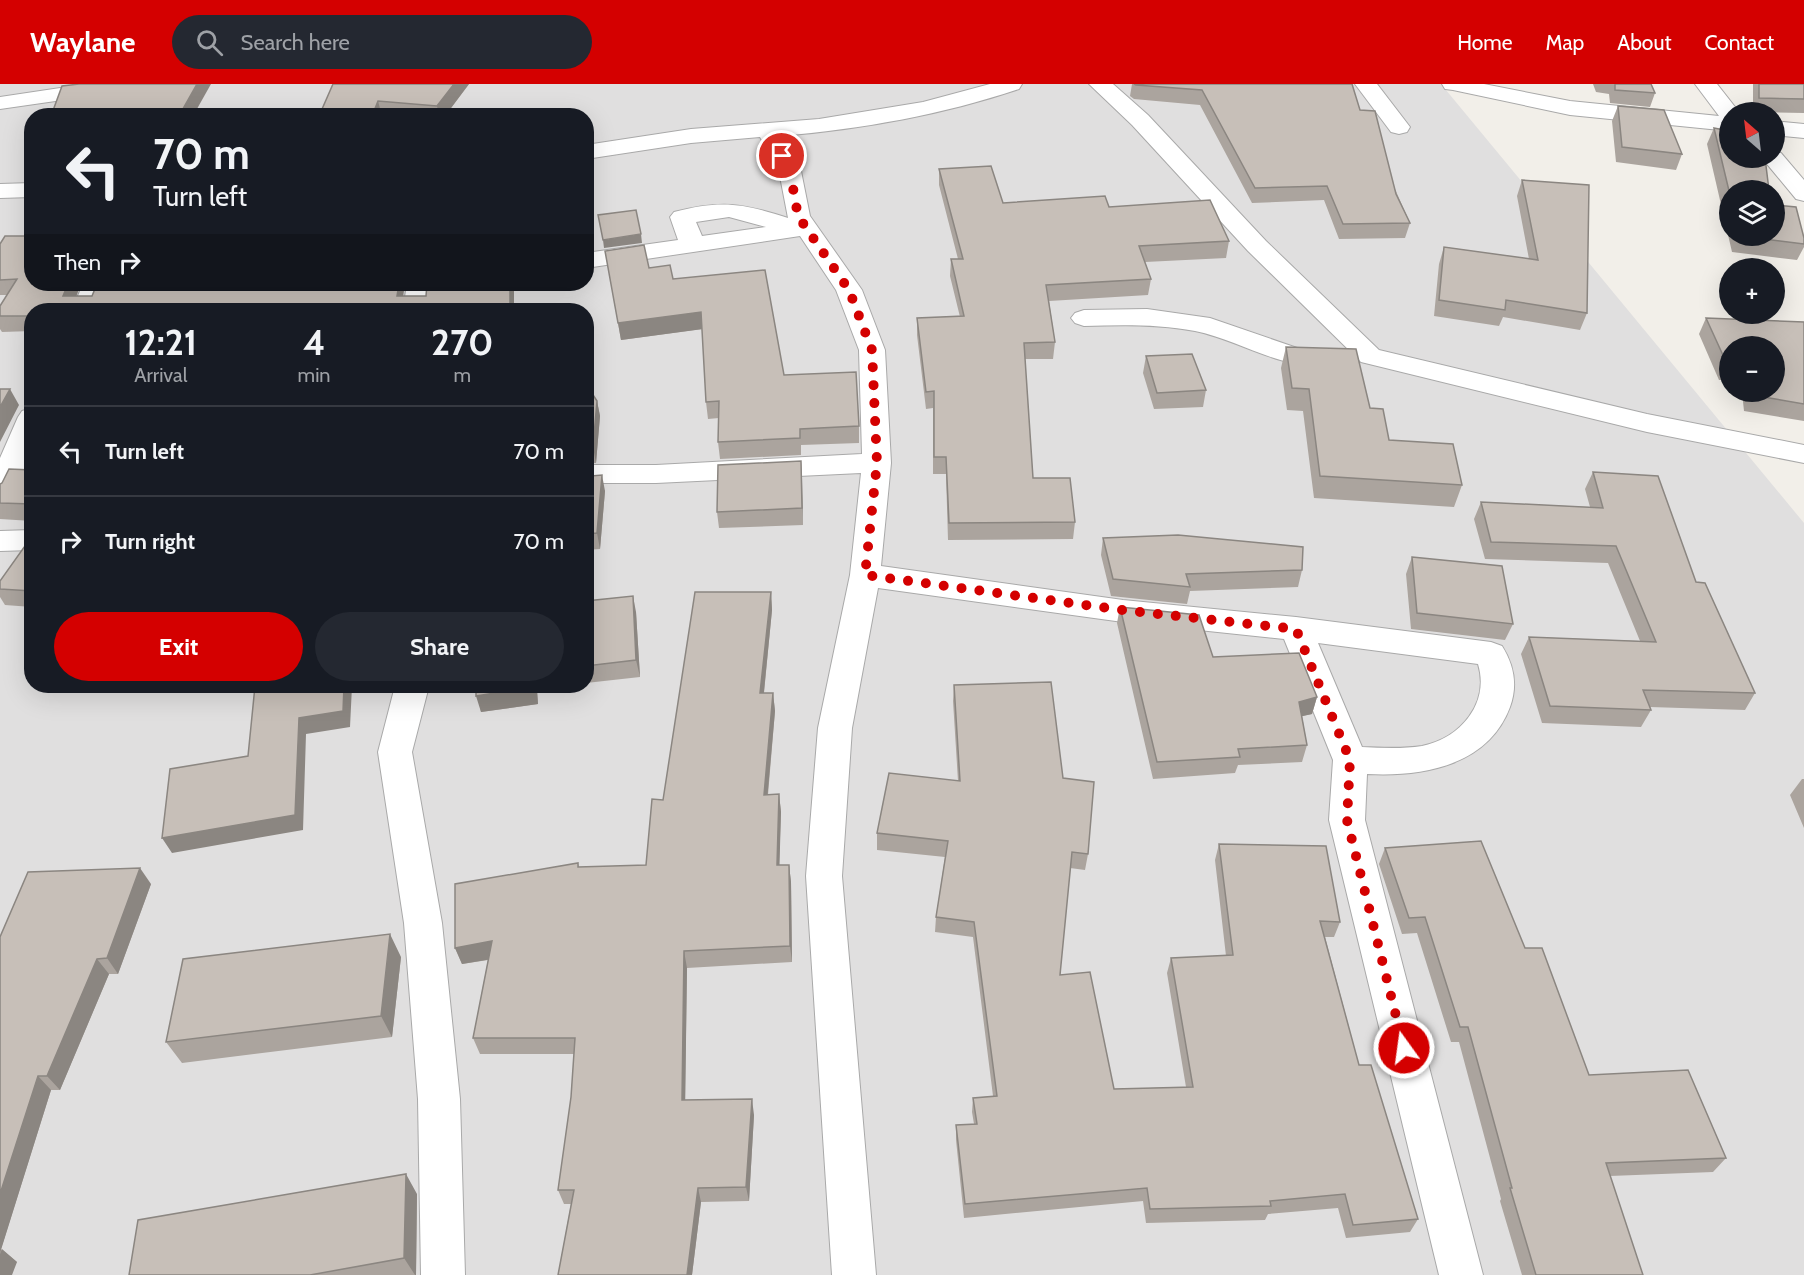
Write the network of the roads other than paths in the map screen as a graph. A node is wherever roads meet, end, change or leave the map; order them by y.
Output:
1 (132, 84) edge
2 (1011, 84) edge
3 (1100, 84) edge
4 (1366, 84) edge
5 (1453, 84) edge
6 (1706, 84) edge
7 (1720, 102) edge
8 (0, 103) edge
9 (1719, 123) edge
10 (1399, 127) dead end
11 (1785, 129) edge
12 (1804, 131) edge
13 (768, 132) junction
14 (594, 151) edge
15 (1782, 168) edge
16 (24, 190) edge
17 (0, 191) edge
18 (1804, 194) edge
19 (802, 229) junction
20 (594, 260) edge
21 (1084, 318) dead end
22 (1370, 356) junction
23 (24, 436) edge
24 (1804, 454) edge
25 (877, 463) junction
26 (594, 474) edge
27 (0, 492) edge
28 (24, 540) edge
29 (0, 541) edge
30 (865, 575) junction
31 (1296, 629) junction
32 (410, 693) edge
33 (1350, 760) junction
34 (443, 1275) edge
35 (854, 1275) edge
36 (1461, 1275) edge

1 - 8 street
2 - 13 street
3 - 22 street
4 - 10 street
5 - 9 street
6 - 7 street
11 - 12 street
13 - 14 street
13 - 19 street
15 - 18 street
16 - 17 street
19 - 20 street
19 - 25 street
21 - 22 street
22 - 24 street
23 - 27 street
25 - 26 street
25 - 30 street
28 - 29 street
30 - 31 street
30 - 35 street
31 - 33 street
31 - 33 street
32 - 34 street
33 - 36 street

